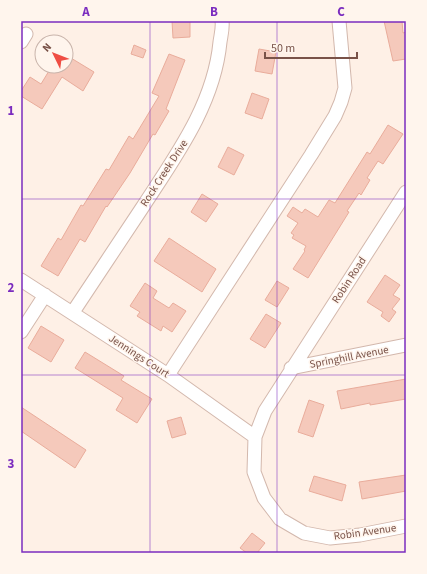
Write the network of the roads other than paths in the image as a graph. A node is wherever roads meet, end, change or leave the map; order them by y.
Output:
1 (222, 21) edge
2 (339, 21) edge
3 (406, 192) edge
4 (21, 280) edge
5 (45, 295) junction
6 (73, 312) junction
7 (21, 332) edge
8 (406, 345) edge
9 (291, 368) junction
10 (168, 375) junction
11 (255, 437) junction
12 (406, 526) edge

1 - 6 street, Rock Creek Drive
2 - 10 street
3 - 9 street, Robin Road
4 - 5 street, Jennings Court
5 - 6 street, Jennings Court
5 - 7 street
6 - 10 street, Jennings Court
8 - 9 street, Springhill Avenue
9 - 11 street, Robin Avenue
10 - 11 street, Jennings Court
11 - 12 street, Robin Avenue

